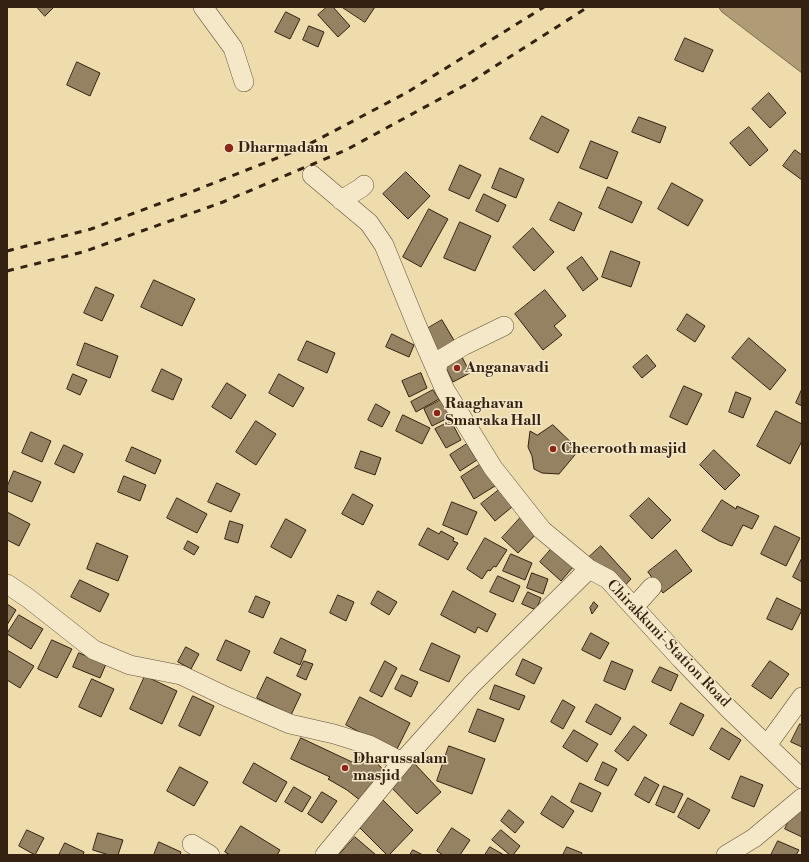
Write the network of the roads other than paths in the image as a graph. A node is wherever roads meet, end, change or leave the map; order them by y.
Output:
1 (203, 7) edge
2 (244, 82) dead end
3 (312, 175) dead end
4 (364, 185) dead end
5 (340, 200) junction
6 (504, 326) dead end
7 (437, 371) junction
8 (589, 569) junction
9 (7, 584) edge
10 (652, 587) dead end
11 (634, 607) junction
12 (802, 698) edge
13 (767, 745) junction
14 (402, 762) junction
15 (802, 779) edge
16 (802, 798) edge
17 (192, 844) dead end
18 (210, 855) edge
19 (325, 855) edge
20 (726, 855) edge

1 - 2 street
3 - 5 street, Chirakkuni-Station Road
4 - 5 street
5 - 7 street, Chirakkuni-Station Road
6 - 7 street
7 - 8 street, Chirakkuni-Station Road
8 - 11 street, Chirakkuni-Station Road
8 - 14 street
9 - 14 street
10 - 11 street
11 - 13 street, Chirakkuni-Station Road
12 - 13 street
13 - 15 street, Chirakkuni-Station Road
14 - 19 street
16 - 20 street
17 - 18 street

